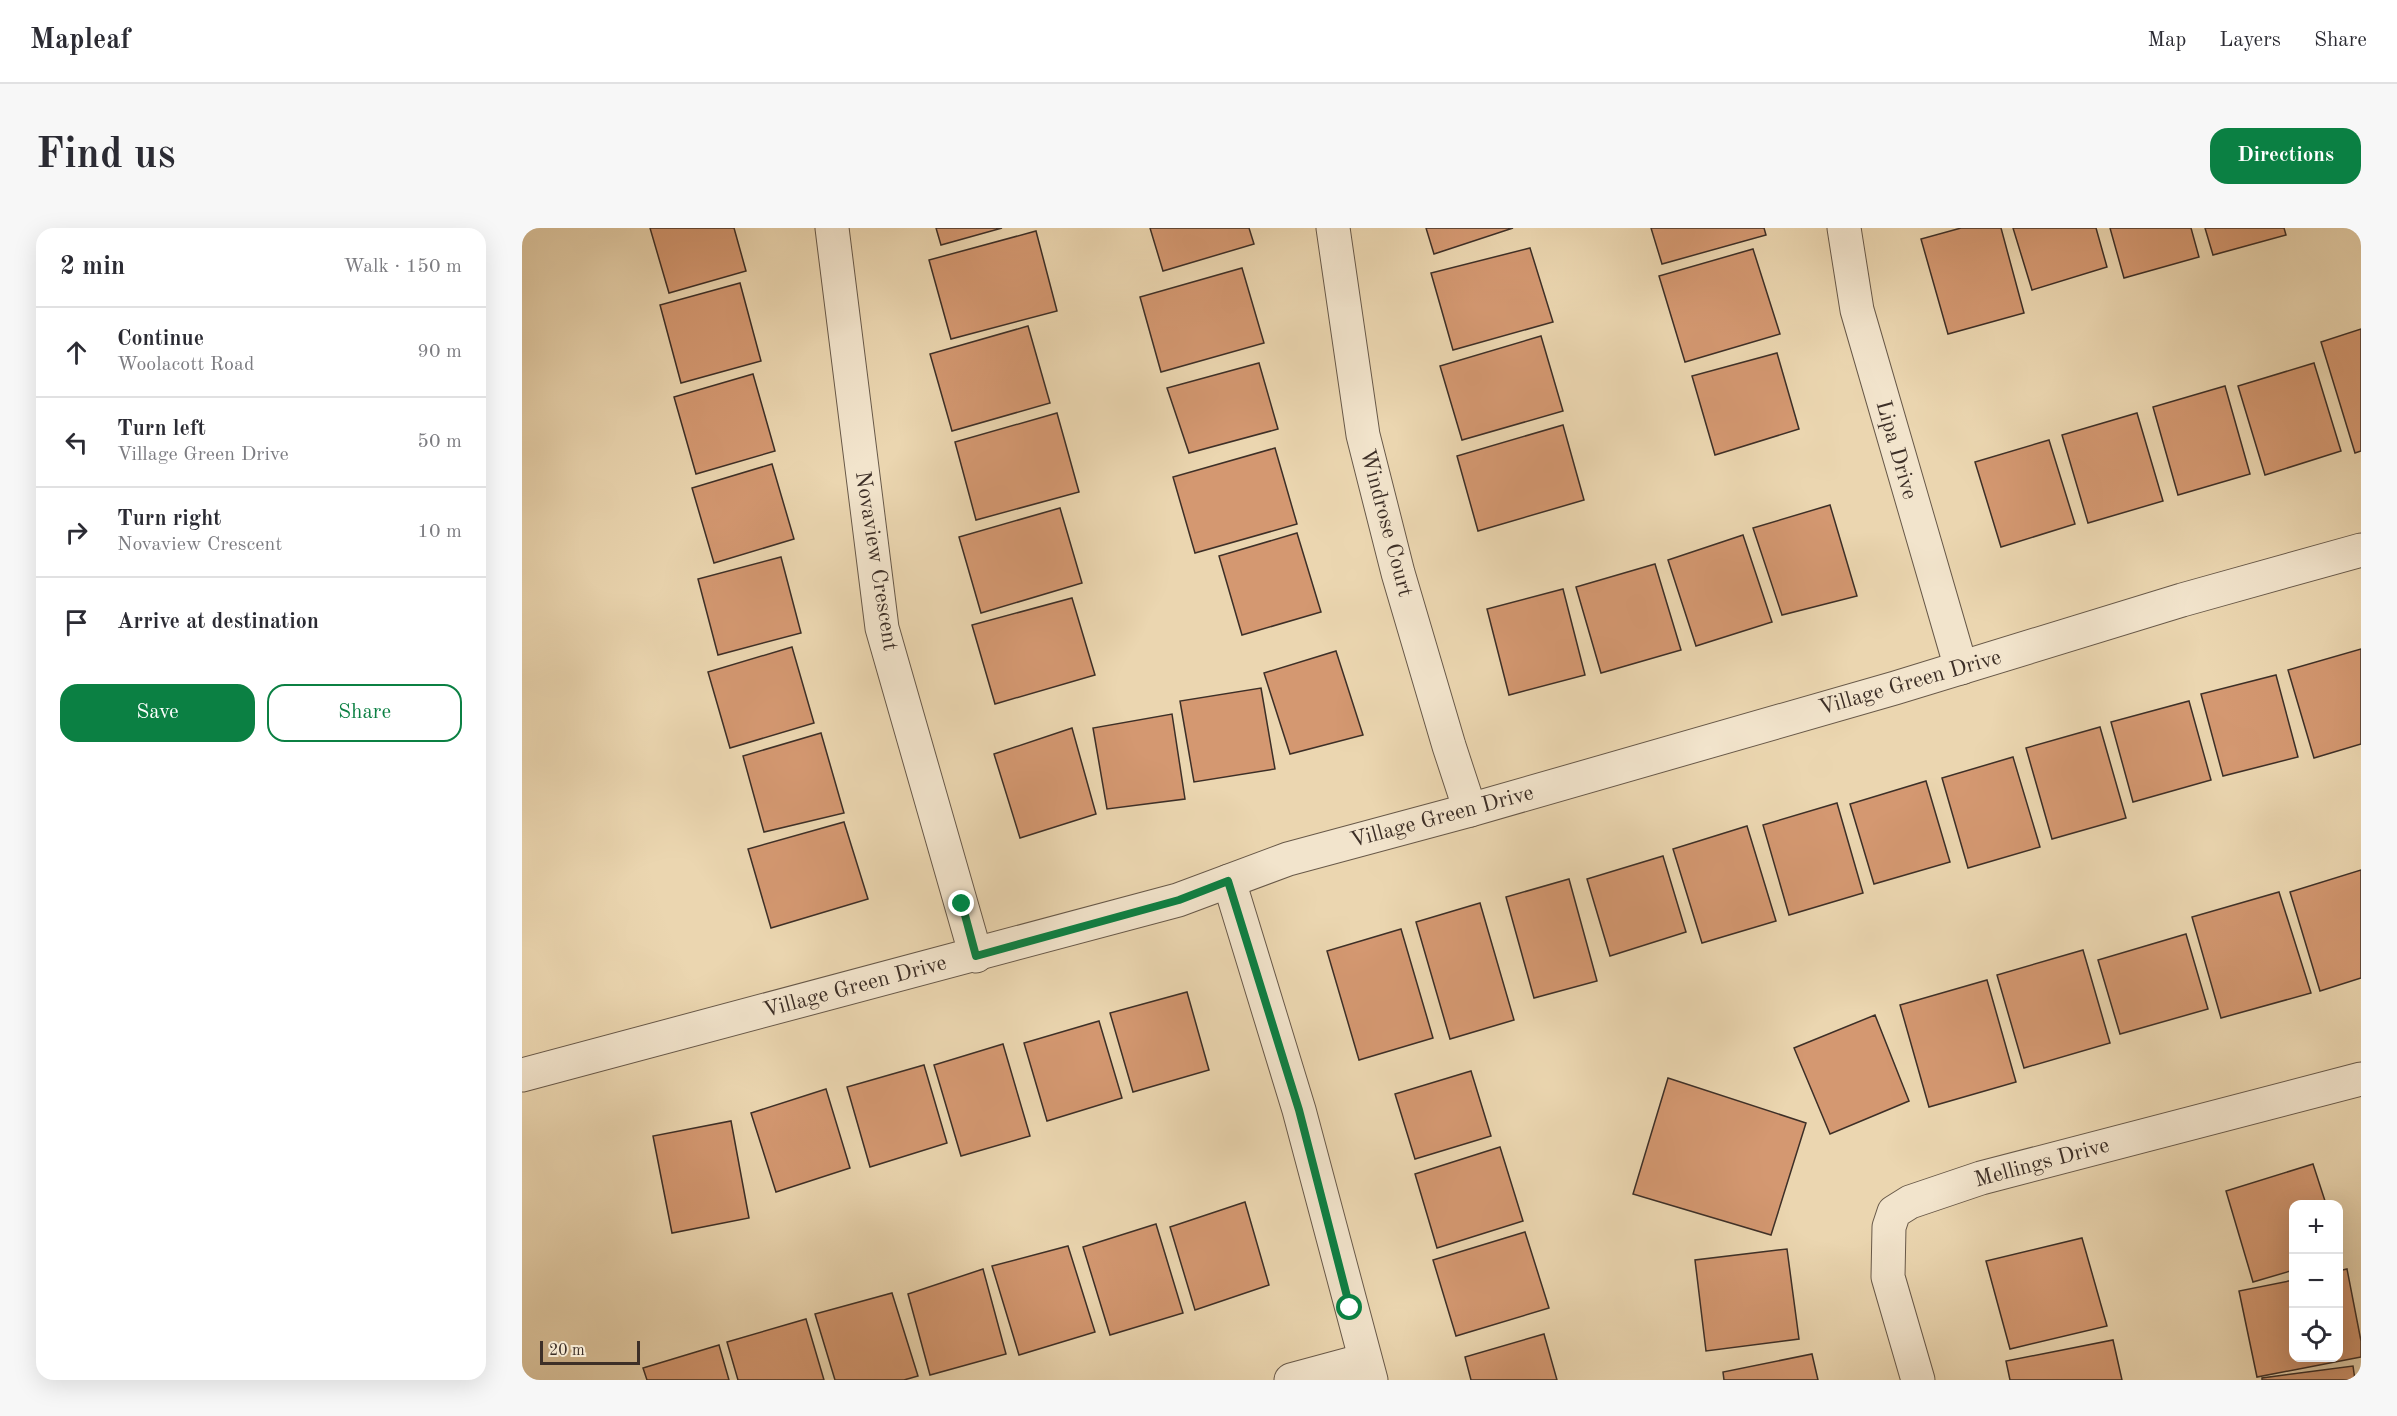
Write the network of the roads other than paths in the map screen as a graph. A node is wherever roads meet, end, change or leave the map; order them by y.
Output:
1 (832, 228) edge
2 (1333, 228) edge
3 (1844, 228) edge
4 (2361, 550) edge
5 (1961, 668) junction
6 (1470, 810) junction
7 (1228, 881) junction
8 (976, 956) junction
9 (522, 1075) edge
10 (2361, 1080) edge
11 (1368, 1370) edge
12 (1291, 1380) edge
13 (1918, 1380) edge

1 - 8 street, Novaview Crescent
2 - 6 street, Windrose Court
3 - 5 street, Lipa Drive
4 - 5 street, Village Green Drive
5 - 6 street, Village Green Drive
6 - 7 street, Village Green Drive
7 - 8 street, Village Green Drive
7 - 11 street
8 - 9 street, Village Green Drive
10 - 13 street, Mellings Drive
11 - 12 street

